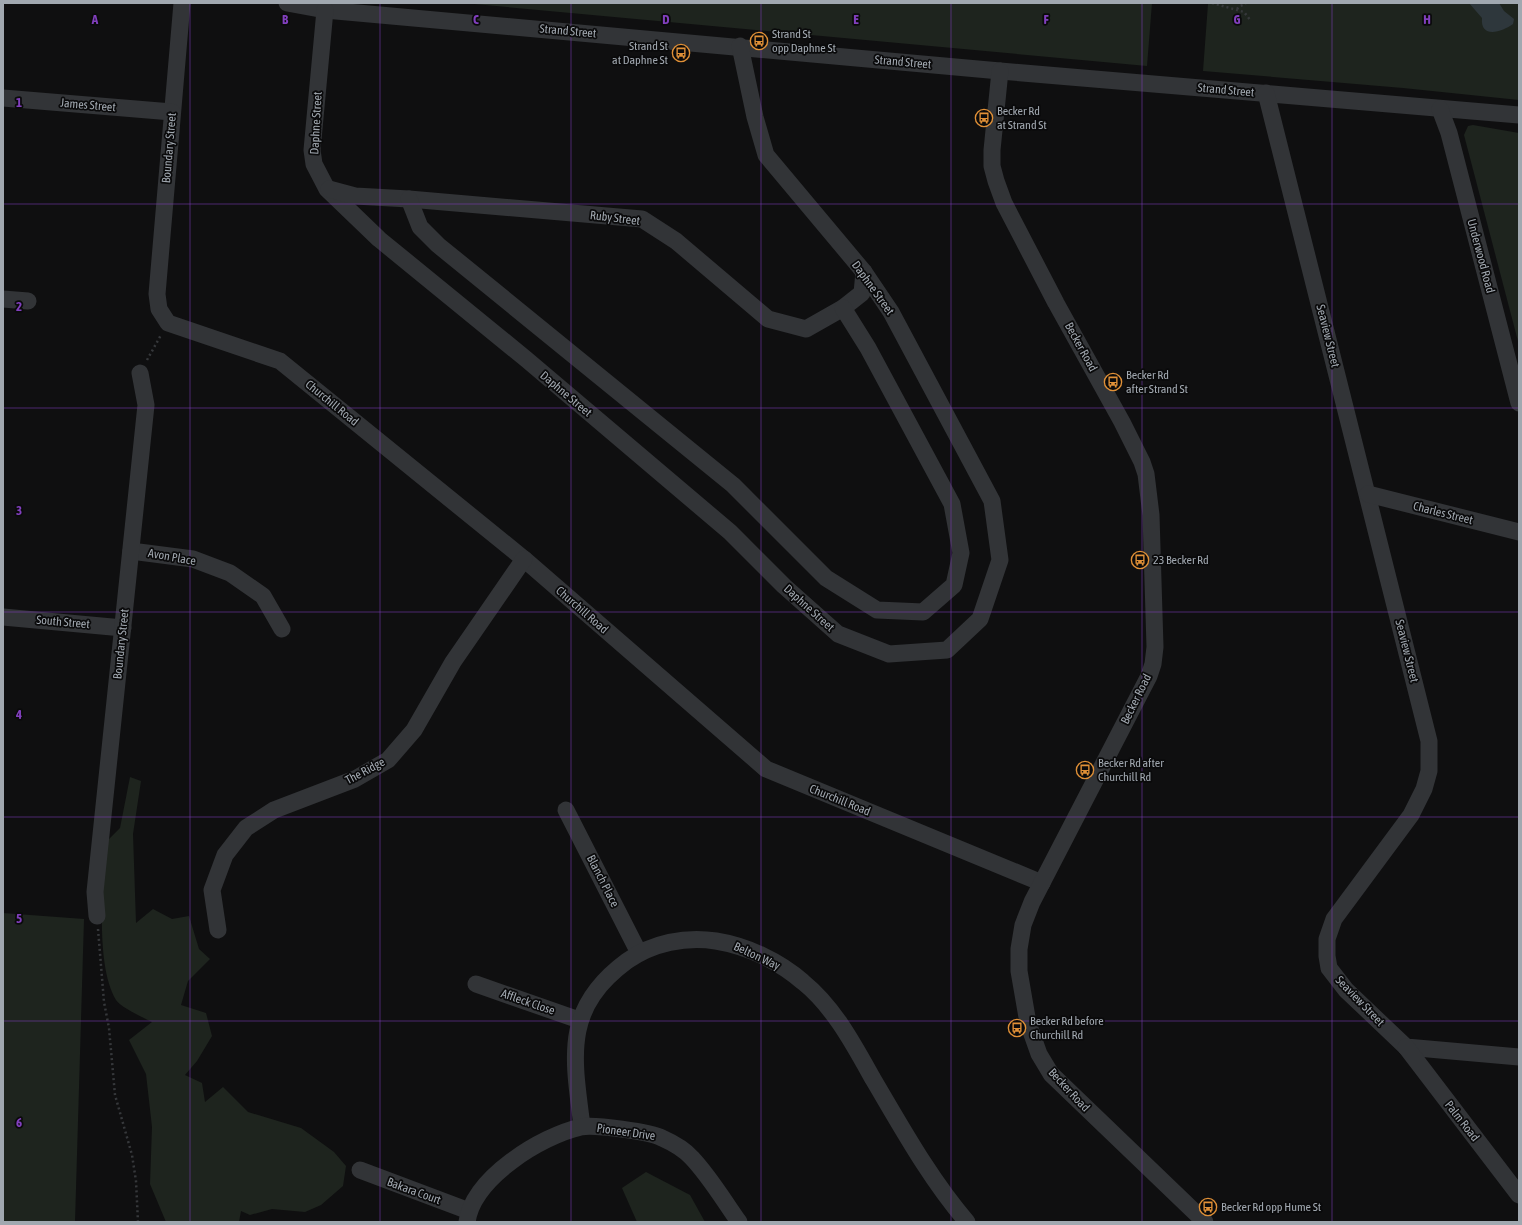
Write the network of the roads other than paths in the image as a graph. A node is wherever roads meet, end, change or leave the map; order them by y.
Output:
1 (182, 3) edge
2 (287, 3) edge
3 (325, 10) junction
4 (740, 46) junction
5 (1000, 71) junction
6 (1266, 93) junction
7 (3, 98) edge
8 (1440, 109) junction
9 (172, 112) junction
10 (1519, 115) edge
11 (327, 189) junction
12 (409, 199) junction
13 (864, 272) junction
14 (3, 299) edge
15 (28, 302) dead end
16 (843, 308) junction
17 (168, 323) joint
18 (140, 373) road end
19 (1519, 403) edge
20 (1368, 494) junction
21 (1519, 532) edge
22 (131, 551) junction
23 (524, 559) junction
24 (3, 617) edge
25 (123, 628) junction
26 (282, 629) dead end
27 (566, 810) dead end
28 (1042, 883) junction
29 (97, 916) road end
30 (218, 930) dead end
31 (639, 952) junction
32 (476, 984) dead end
33 (579, 1020) junction
34 (1406, 1047) junction
35 (1519, 1057) edge
36 (582, 1126) junction
37 (360, 1170) dead end
38 (1519, 1195) edge
39 (468, 1217) edge
40 (739, 1222) edge
41 (967, 1222) edge
42 (1205, 1222) edge

1 - 9 street, Boundary Street
2 - 3 street, Strand Street
3 - 4 street, Strand Street
3 - 11 street, Daphne Street
4 - 5 street, Strand Street
4 - 13 street, Daphne Street
5 - 6 street, Strand Street
5 - 28 street, Becker Road
6 - 8 street, Strand Street
6 - 20 street, Seaview Street
7 - 9 street, James Street
8 - 10 street, Strand Street
8 - 19 street, Underwood Road
9 - 17 street, Boundary Street
11 - 12 street, Ruby Street
11 - 13 street, Daphne Street
12 - 16 street, Ruby Street
12 - 16 street
13 - 16 street, Ruby Street
14 - 15 street
17 - 23 street, Churchill Road
18 - 22 street, Boundary Street
20 - 21 street, Charles Street
20 - 34 street, Seaview Street
22 - 25 street, Boundary Street
22 - 26 street, Avon Place
23 - 28 street, Churchill Road
23 - 30 street, The Ridge
24 - 25 street, South Street
25 - 29 street, Boundary Street
27 - 31 street, Blanch Place
28 - 42 street, Becker Road
31 - 33 street, Belton Way
31 - 41 street, Belton Way
32 - 33 street, Affleck Close
33 - 36 street, Belton Way
34 - 35 street
34 - 38 street, Palm Road
36 - 39 street, Pioneer Drive
36 - 40 street, Pioneer Drive
37 - 39 street, Bakara Court

